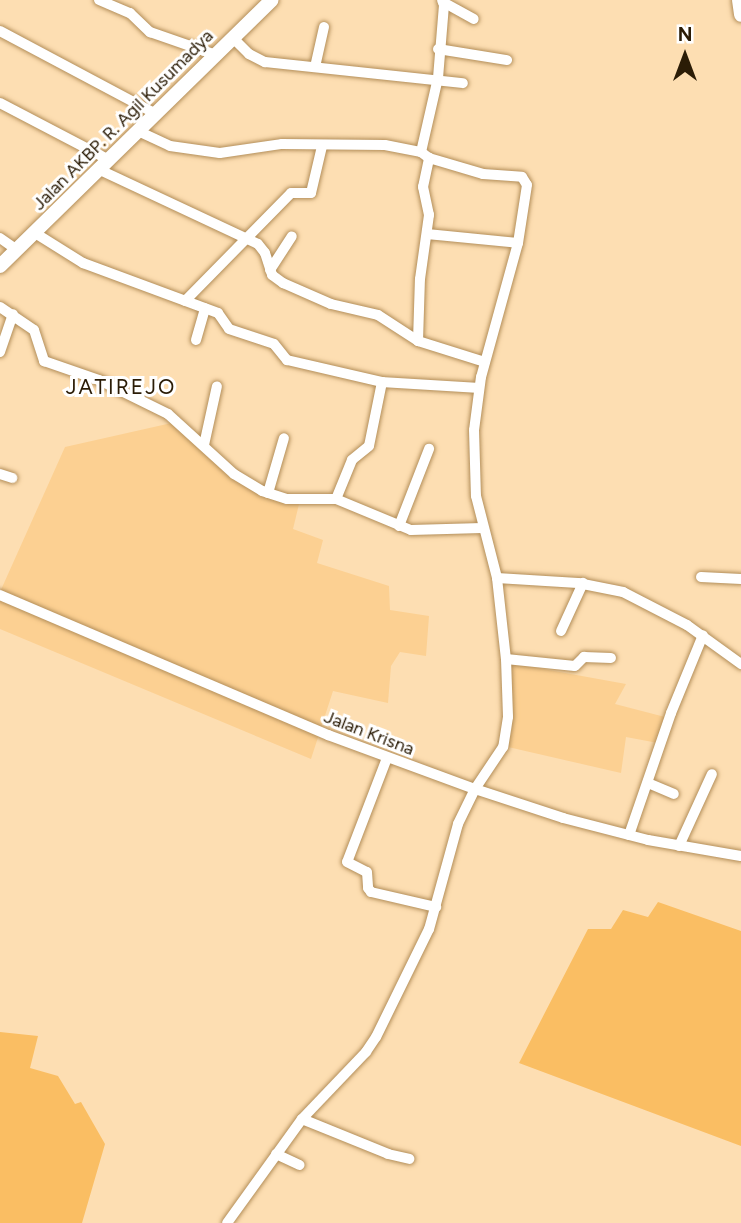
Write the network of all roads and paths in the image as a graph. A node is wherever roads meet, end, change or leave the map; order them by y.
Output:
1 (99, 0) edge
2 (272, 0) edge
3 (739, 0) edge
4 (443, 1) edge
5 (741, 15) edge
6 (474, 19) dead end
7 (324, 27) dead end
8 (0, 31) edge
9 (233, 38) junction
10 (438, 49) junction
11 (216, 55) junction
12 (508, 60) dead end
13 (315, 67) junction
14 (438, 78) junction
15 (463, 83) dead end
16 (0, 103) edge
17 (156, 114) junction
18 (138, 131) junction
19 (322, 146) junction
20 (425, 155) junction
21 (105, 165) junction
22 (35, 233) junction
23 (427, 234) junction
24 (292, 236) dead end
25 (0, 239) edge
26 (247, 239) junction
27 (518, 243) junction
28 (17, 250) junction
29 (0, 266) edge
30 (270, 270) junction
31 (185, 301) junction
32 (0, 307) edge
33 (205, 308) junction
34 (13, 314) junction
35 (196, 341) dead end
36 (418, 341) junction
37 (0, 352) edge
38 (485, 362) junction
39 (382, 382) junction
40 (217, 386) dead end
41 (479, 388) junction
42 (284, 438) dead end
43 (204, 444) junction
44 (429, 449) dead end
45 (0, 474) edge
46 (12, 478) dead end
47 (268, 493) junction
48 (335, 499) junction
49 (399, 526) junction
50 (482, 528) junction
51 (701, 577) dead end
52 (497, 578) junction
53 (741, 579) edge
54 (583, 583) junction
55 (0, 595) edge
56 (561, 631) dead end
57 (703, 635) junction
58 (611, 658) dead end
59 (506, 659) junction
60 (741, 664) edge
61 (387, 758) junction
62 (712, 774) dead end
63 (648, 783) junction
64 (475, 789) junction
65 (674, 794) dead end
66 (629, 835) junction
67 (679, 846) junction
68 (741, 856) edge
69 (436, 907) junction
70 (302, 1119) junction
71 (276, 1154) junction
72 (409, 1159) dead end
73 (300, 1165) dead end
74 (227, 1223) edge

1 - 11 street
2 - 9 main road, Jalan AKBP. R. Agil Kusumadya
3 - 5 main road
4 - 6 street
4 - 10 street
7 - 13 street
8 - 17 street
9 - 11 main road, Jalan AKBP. R. Agil Kusumadya
9 - 13 street
10 - 12 street
10 - 14 street
11 - 17 main road, Jalan AKBP. R. Agil Kusumadya
13 - 14 street
14 - 15 street
14 - 20 street
16 - 21 street
17 - 18 main road, Jalan AKBP. R. Agil Kusumadya
18 - 19 street
18 - 21 main road, Jalan AKBP. R. Agil Kusumadya
19 - 20 street
19 - 26 street
20 - 23 street
20 - 27 street
21 - 22 main road, Jalan AKBP. R. Agil Kusumadya
21 - 26 street
22 - 28 main road, Jalan AKBP. R. Agil Kusumadya
22 - 31 street
23 - 27 street
23 - 36 street
24 - 30 street
25 - 28 street
26 - 30 street
26 - 31 street
27 - 38 street
28 - 29 main road, Jalan AKBP. R. Agil Kusumadya
30 - 36 street
31 - 33 street
32 - 34 street
33 - 35 street
33 - 39 street
34 - 37 street
34 - 43 street
36 - 38 street
38 - 41 street
39 - 41 street
39 - 48 street
40 - 43 street
41 - 50 street
42 - 47 street
43 - 47 street
44 - 49 street
45 - 46 street
47 - 48 street
48 - 49 street
49 - 50 street
50 - 52 street
51 - 53 street
52 - 54 street
52 - 59 street
54 - 56 street
54 - 57 street
55 - 61 street, Jalan Krisna
57 - 60 street
57 - 63 street
58 - 59 street
59 - 64 street
61 - 64 street, Jalan Krisna
61 - 69 street
62 - 67 street
63 - 65 street
63 - 66 street
64 - 66 street, Jalan Krisna
64 - 69 street
66 - 67 street, Jalan Krisna
67 - 68 street, Jalan Krisna
69 - 70 street
70 - 71 street
70 - 72 street
71 - 73 street
71 - 74 street

